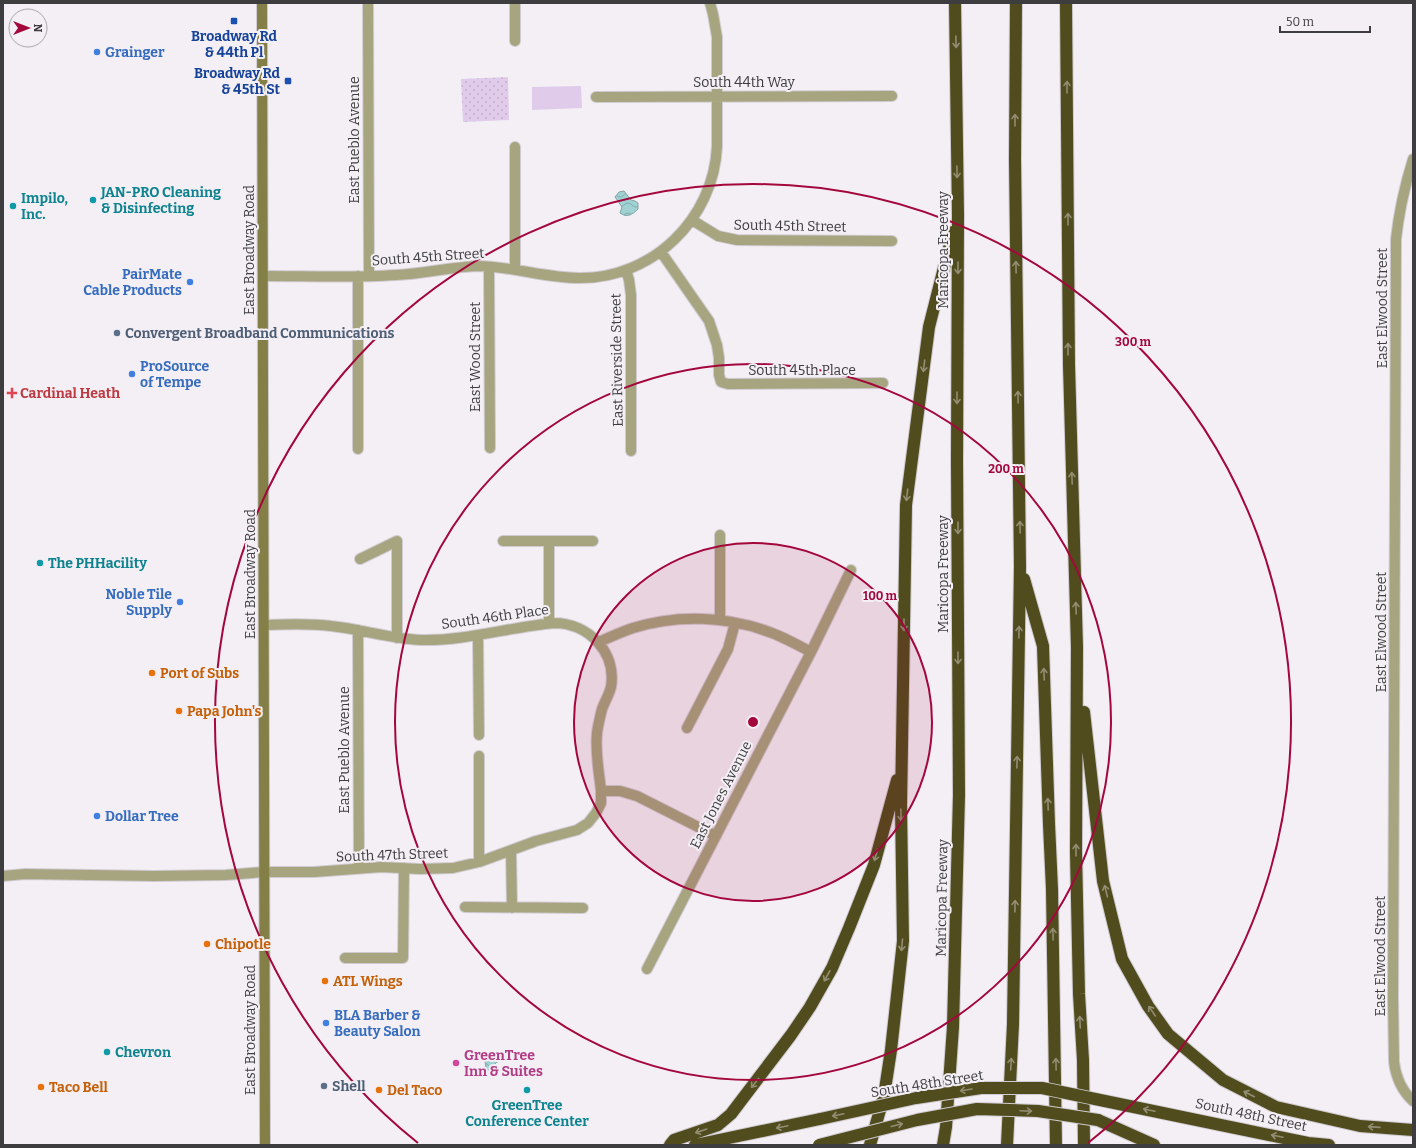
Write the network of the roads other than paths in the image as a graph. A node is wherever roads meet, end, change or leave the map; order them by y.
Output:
1 (262, 3) edge
2 (368, 3) edge
3 (514, 3) edge
4 (710, 3) edge
5 (955, 3) edge
6 (1016, 3) edge
7 (1066, 3) edge
8 (515, 41) dead end
9 (717, 96) junction
10 (892, 96) dead end
11 (596, 97) dead end
12 (515, 147) dead end
13 (1413, 159) edge
14 (958, 215) junction
15 (692, 220) junction
16 (892, 241) dead end
17 (660, 252) junction
18 (489, 266) junction
19 (515, 270) junction
20 (626, 270) junction
21 (263, 276) junction
22 (358, 276) junction
23 (369, 276) junction
24 (883, 383) dead end
25 (490, 448) dead end
26 (358, 449) dead end
27 (631, 451) dead end
28 (720, 535) dead end
29 (503, 541) dead end
30 (593, 541) dead end
31 (549, 542) junction
32 (360, 559) dead end
33 (1020, 566) junction
34 (851, 570) dead end
35 (720, 620) junction
36 (735, 622) junction
37 (549, 623) junction
38 (264, 624) junction
39 (358, 630) junction
40 (478, 634) junction
41 (397, 638) junction
42 (599, 642) junction
43 (1077, 647) junction
44 (811, 652) junction
45 (687, 728) dead end
46 (479, 735) dead end
47 (479, 756) dead end
48 (902, 762) junction
49 (601, 791) junction
50 (716, 836) junction
51 (512, 851) junction
52 (479, 862) junction
53 (404, 868) junction
54 (359, 869) junction
55 (264, 872) junction
56 (3, 876) edge
57 (465, 907) dead end
58 (512, 908) junction
59 (583, 908) dead end
60 (345, 958) dead end
61 (647, 969) dead end
62 (1413, 1101) edge
63 (1413, 1130) edge
64 (265, 1145) edge
65 (670, 1145) edge
66 (695, 1145) edge
67 (818, 1145) edge
68 (870, 1145) edge
69 (943, 1145) edge
70 (1007, 1145) edge
71 (1056, 1145) edge
72 (1084, 1145) edge
73 (1154, 1145) edge
74 (1329, 1145) edge

1 - 21 main road, East Broadway Road
2 - 23 street, East Pueblo Avenue
3 - 8 street
4 - 9 street, South 45th Street
5 -> 14 highway, Maricopa Freeway
33 -> 6 highway
43 -> 7 highway
9 - 10 street, South 44th Way
9 - 11 street, South 44th Way
9 - 15 street, South 45th Street
12 - 19 street
13 - 62 street, East Elwood Street
14 -> 48 highway
14 -> 69 highway, Maricopa Freeway
15 - 16 street, South 45th Street
15 - 17 street, South 45th Street
17 - 20 street, South 45th Street
17 - 24 street, South 45th Place
18 - 19 street, South 45th Street
18 - 23 street, South 45th Street
18 - 25 street, East Wood Street
19 - 20 street, South 45th Street
20 - 27 street, East Riverside Street
21 - 22 street, South 45th Street
21 - 38 main road, East Broadway Road
22 - 23 street, South 45th Street
22 - 26 street
28 - 35 street
29 - 31 street
30 - 31 street
31 - 37 street
32 - 41 street
70 -> 33 highway
71 -> 33 highway
34 - 44 street, East Jones Avenue
35 - 36 street
35 - 42 street
36 - 44 street
36 - 45 street
37 - 40 street, South 46th Place
37 - 42 street, South 46th Place
38 - 39 street, South 46th Place
38 - 55 main road, East Broadway Road
39 - 41 street, South 46th Place
39 - 54 street, East Pueblo Avenue
40 - 41 street, South 46th Place
40 - 46 street
42 - 49 street
63 -> 43 highway
72 -> 43 highway
44 - 50 street, East Jones Avenue
47 - 52 street
48 -> 65 highway
48 -> 68 highway
49 - 50 street
49 - 51 street, South 47th Street
50 - 61 street, East Jones Avenue
51 - 52 street, South 47th Street
51 - 58 street
52 - 53 street, South 47th Street
53 - 54 street, South 47th Street
53 - 60 street
54 - 55 street, South 47th Street
55 - 56 street, South 47th Street
55 - 64 main road, East Broadway Road
57 - 58 street
58 - 59 street
74 -> 66 highway, South 48th Street, bridge
67 -> 73 highway, bridge

